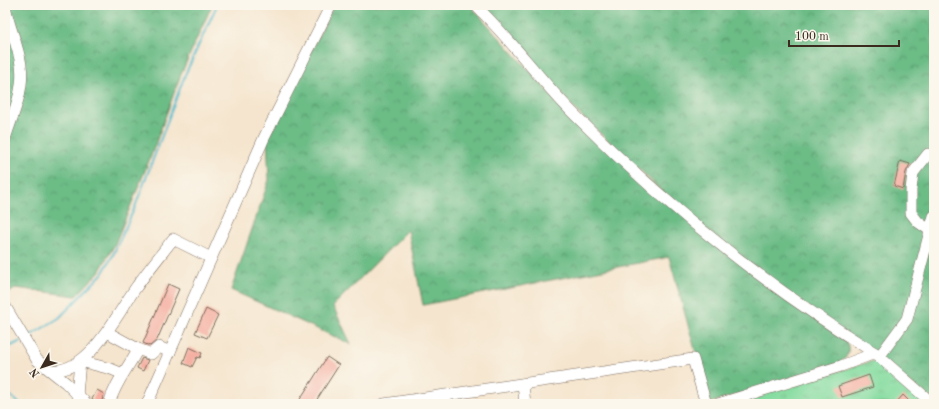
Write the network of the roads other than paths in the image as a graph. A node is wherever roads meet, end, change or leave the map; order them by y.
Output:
1 (5, 5) edge
2 (331, 5) edge
3 (476, 5) edge
4 (5, 140) edge
5 (934, 156) edge
6 (934, 216) edge
7 (931, 231) junction
8 (211, 258) junction
9 (5, 306) edge
10 (107, 332) junction
11 (138, 349) junction
12 (170, 352) junction
13 (877, 355) junction
14 (80, 361) junction
15 (50, 370) junction
16 (122, 374) junction
17 (523, 384) junction
18 (77, 395) junction
19 (87, 404) edge
20 (109, 404) edge
21 (147, 404) edge
22 (384, 404) edge
23 (525, 404) edge
24 (706, 404) edge
25 (718, 404) edge
26 (933, 404) edge

1 - 4 lane
2 - 8 lane
3 - 13 lane
5 - 7 lane
6 - 7 lane
7 - 13 lane
8 - 10 lane
8 - 12 lane
9 - 15 lane
10 - 11 lane
10 - 14 lane
11 - 12 lane
11 - 16 lane
12 - 21 lane
13 - 25 lane
13 - 26 lane
14 - 15 lane
14 - 16 lane
14 - 18 lane
15 - 18 lane
16 - 20 lane
17 - 22 lane
17 - 23 lane
17 - 24 lane
18 - 19 lane

